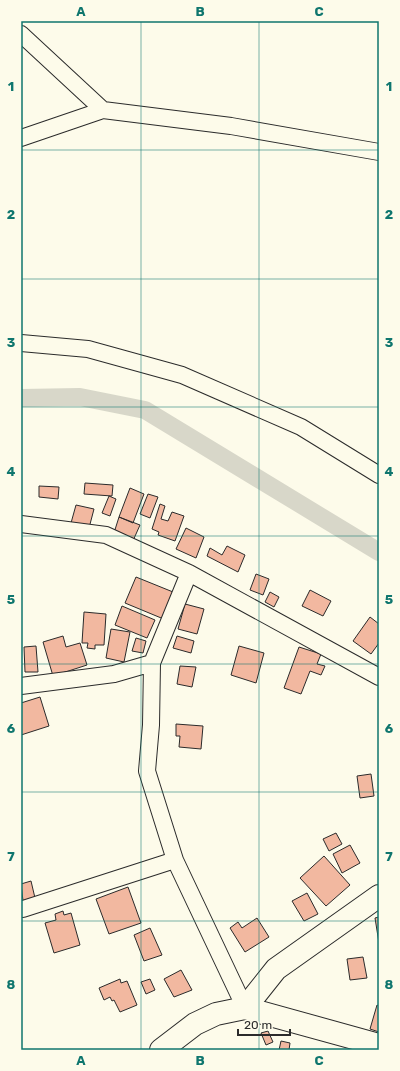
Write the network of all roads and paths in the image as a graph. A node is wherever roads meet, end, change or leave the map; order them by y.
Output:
1 (21, 34) edge
2 (103, 110) junction
3 (21, 138) edge
4 (379, 152) edge
5 (21, 343) edge
6 (379, 475) edge
7 (21, 524) edge
8 (189, 573) junction
9 (152, 663) junction
10 (379, 677) edge
11 (21, 686) edge
12 (175, 860) junction
13 (379, 896) edge
14 (23, 909) dead end
15 (245, 1008) junction
16 (379, 1045) edge
17 (161, 1050) edge

1 - 2 street
2 - 3 street
2 - 4 street
5 - 6 street
7 - 8 street
8 - 9 street
8 - 10 street
9 - 11 street
9 - 12 street
12 - 14 street
12 - 15 street
13 - 15 main road
15 - 16 main road
15 - 17 main road

